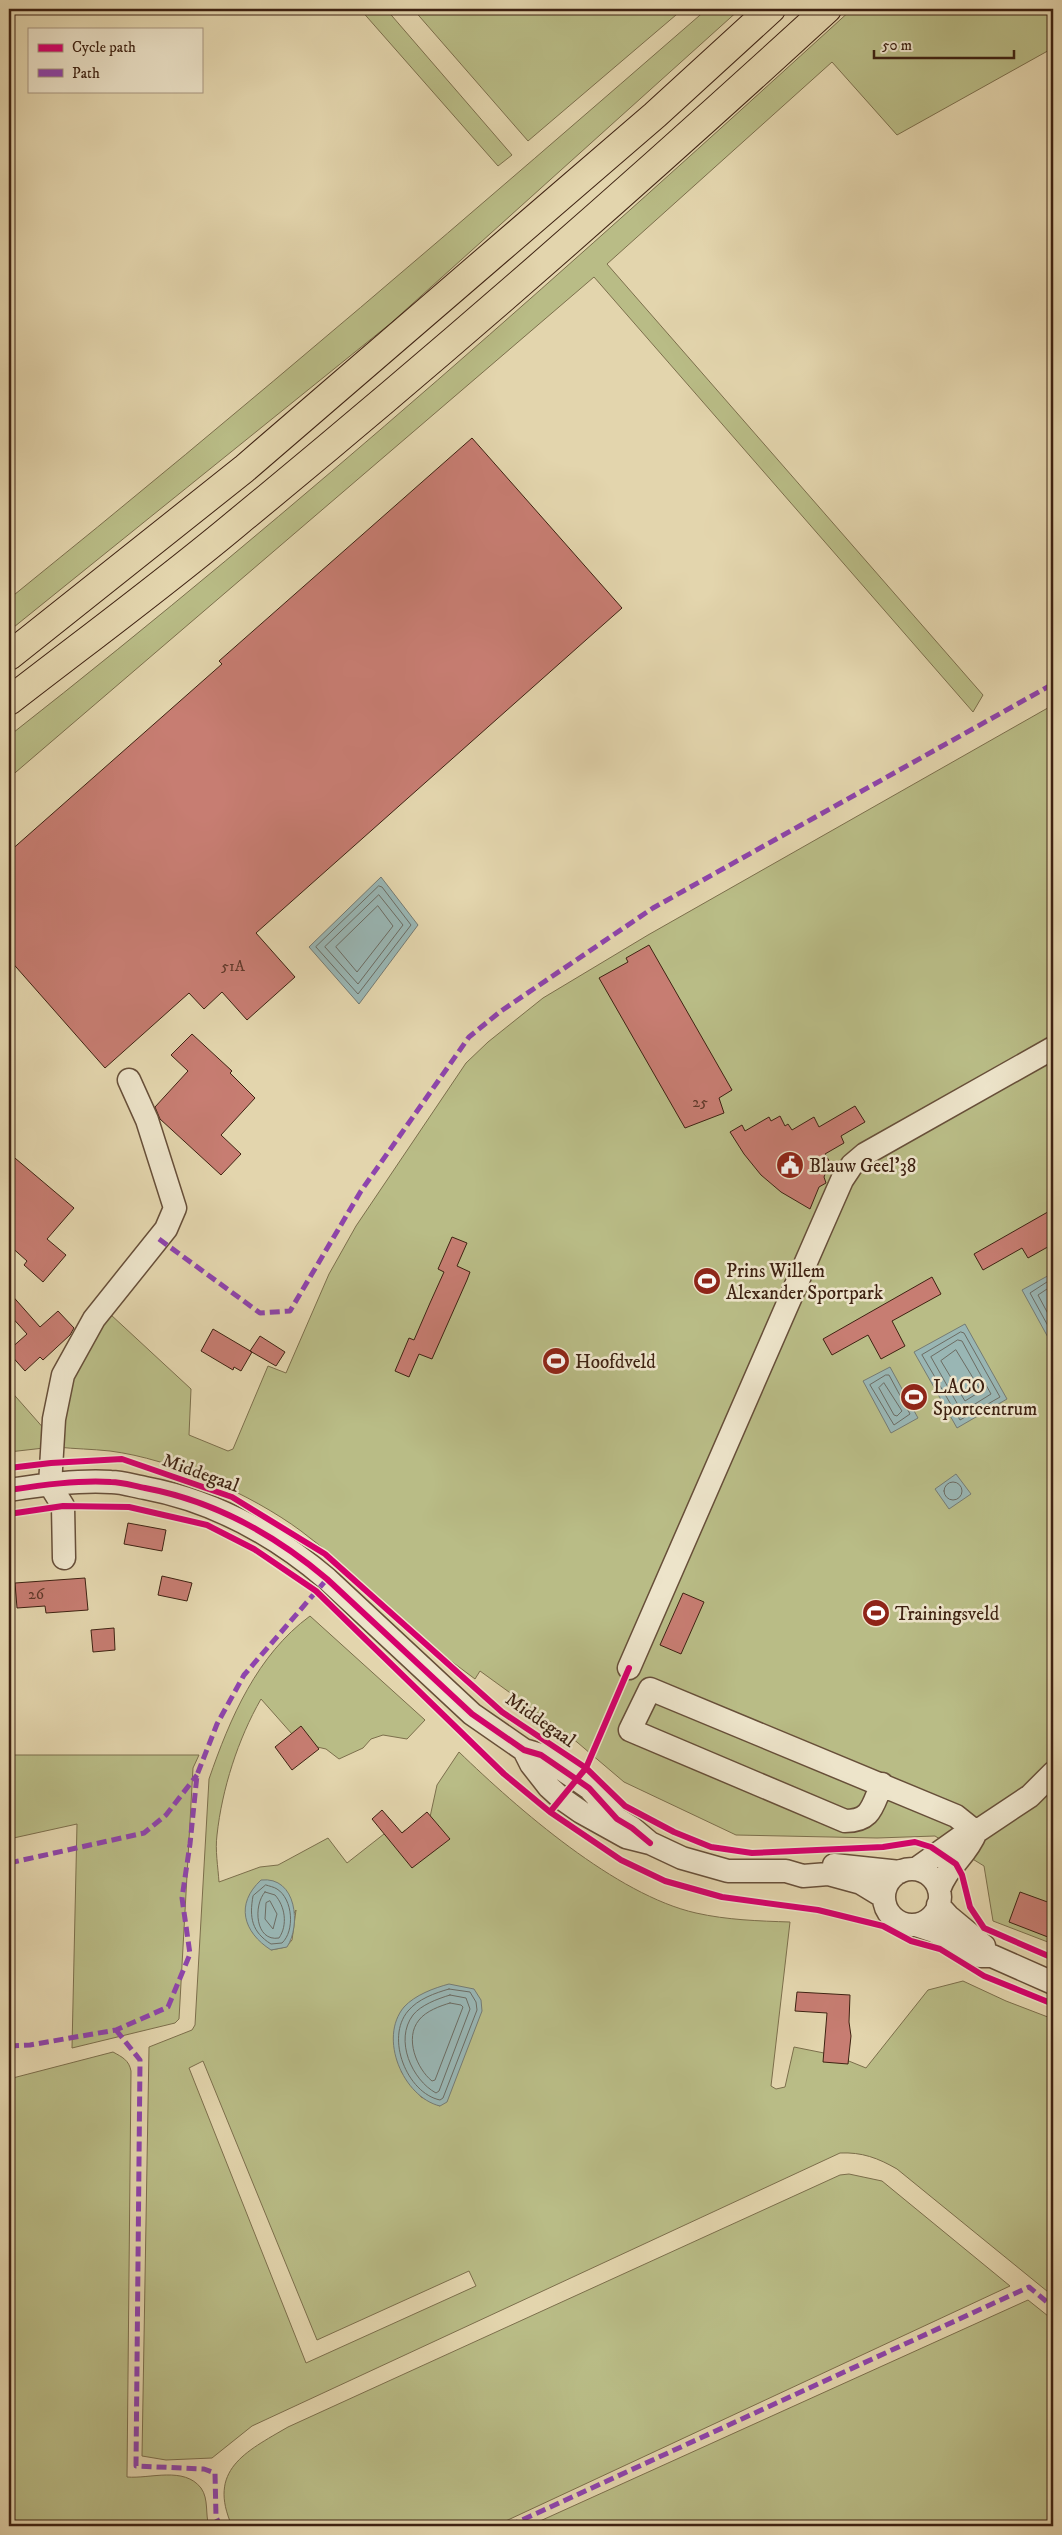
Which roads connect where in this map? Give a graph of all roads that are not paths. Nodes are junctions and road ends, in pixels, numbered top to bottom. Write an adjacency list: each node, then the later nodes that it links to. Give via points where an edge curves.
1 (771, 9): 3 (highway, via 655,115 244,469)
2 (827, 9): 4 (highway, via 460,335 237,524)
3 (9, 656)
4 (9, 701)
5 (1053, 1048): 10 (street, via 852,1164 820,1230)
6 (129, 1080): 7 (street, via 147,1120 175,1208 159,1239 94,1319 63,1375 54,1419)
7 (50, 1485): 8 (street, Middegaal); 9 (street, via 62,1506); 15 (street, Middegaal, via 112,1482 163,1492 216,1508 271,1537 302,1558 472,1714 524,1750 541,1755 589,1788 617,1819 650,1844 682,1858 728,1871)
8 (9, 1490)
9 (64, 1558)
10 (629, 1668)
11 (1053, 1773): 13 (street, via 1030,1796)
12 (882, 1784): 12 (street, via 650,1689 630,1730 845,1821 860,1821 868,1814); 13 (street, via 956,1816)
13 (976, 1832): 14 (street); 17 (street, via 970,1848 944,1876)
14 (908, 1870): 15 (street, Middegaal, via 827,1864 803,1865); 16 (street, via 888,1882); 17 (street, via 931,1876)
15 (786, 1871): 16 (street, Middegaal, via 803,1876 828,1874 861,1883)
16 (884, 1897): 18 (street, via 887,1910 896,1920)
17 (938, 1897): 18 (street, via 934,1914); 19 (street)
18 (916, 1924): 19 (street, via 934,1930 980,1956)
19 (992, 1956): 20 (street)
20 (1053, 1983)

